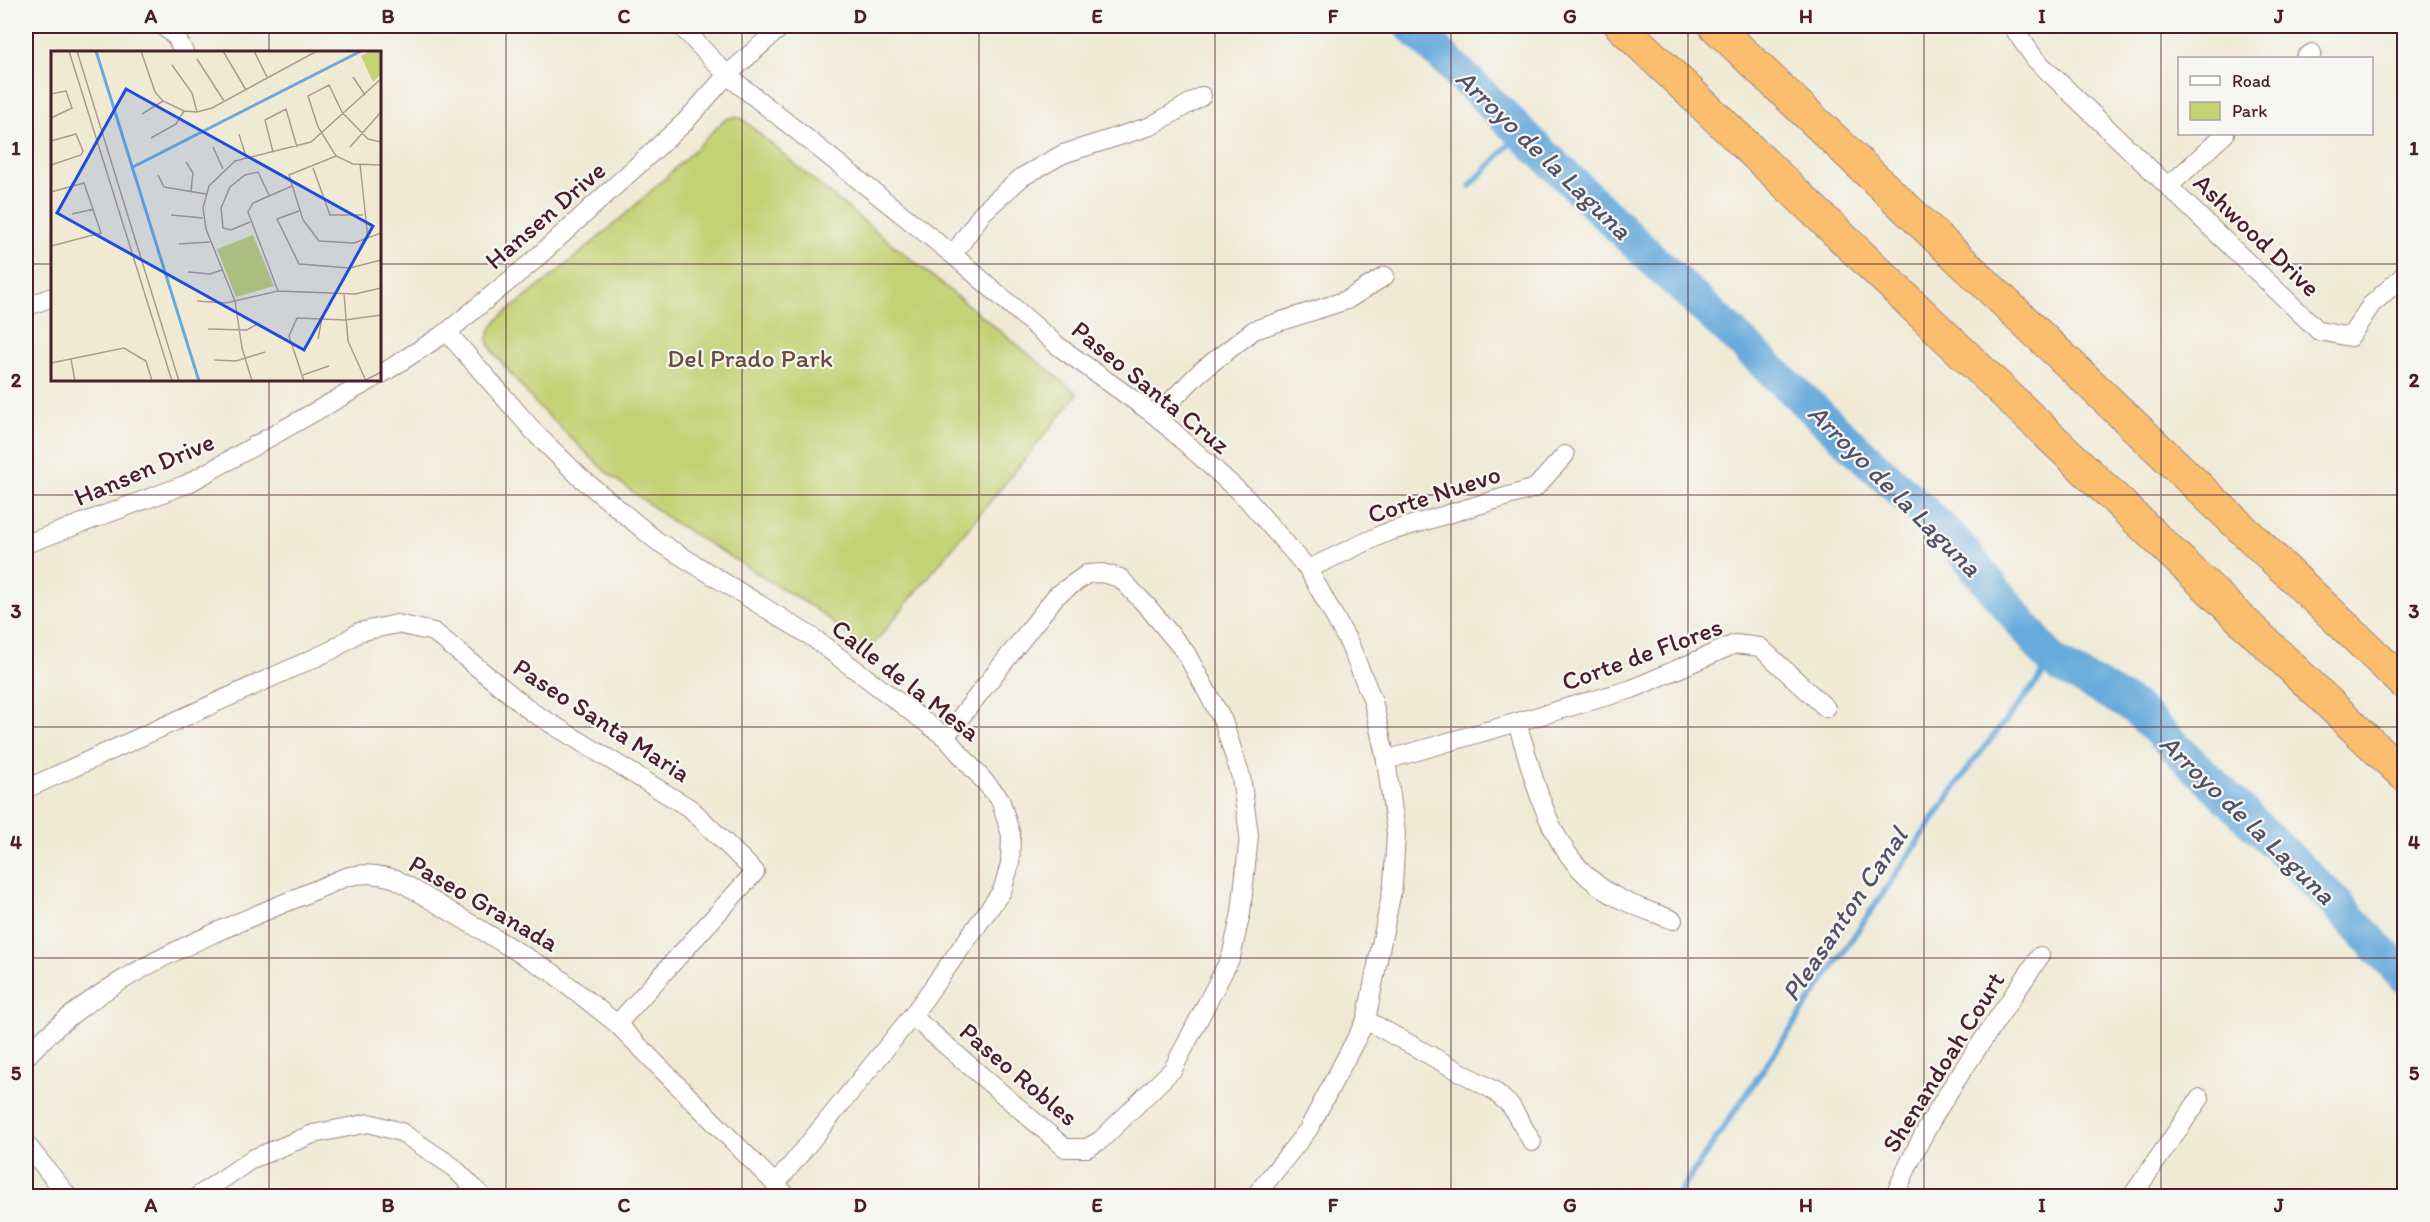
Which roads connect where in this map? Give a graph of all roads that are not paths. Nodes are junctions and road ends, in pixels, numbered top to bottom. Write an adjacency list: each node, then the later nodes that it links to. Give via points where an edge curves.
1 (163, 26): 7 (street, via 176,37)
2 (681, 26): 8 (street, Paseo Santa Cruz)
3 (782, 26): 8 (street, Hansen Drive)
4 (1622, 26): 29 (highway)
5 (1715, 26): 24 (highway)
6 (2018, 26): 11 (street, Ashwood Drive, via 2014,29 2036,59)
7 (183, 51)
8 (727, 75): 12 (street, Paseo Santa Cruz); 17 (street, Hansen Drive, via 685,122 617,186)
9 (1202, 96): 12 (street, via 1151,126 1063,154 1022,177 983,212)
10 (2224, 135): 11 (street)
11 (2169, 186): 13 (street, Ashwood Drive, via 2319,331 2350,337 2371,306)
12 (953, 255): 20 (street, Paseo Santa Cruz, via 1058,346)
13 (2404, 275)
14 (1385, 276): 20 (street, via 1347,300 1254,330 1200,372)
15 (51, 297): 16 (street)
16 (26, 307)
17 (447, 332): 18 (street, Hansen Drive); 27 (street, Calle de la Mesa, via 537,435 580,477 657,541 812,637)
18 (381, 374)
19 (369, 381): 22 (street, Hansen Drive, via 187,484)
20 (1156, 416): 23 (street, Paseo Santa Cruz, via 1247,498)
21 (1565, 455): 23 (street, Corte Nuevo, via 1535,488 1385,533)
22 (26, 544)
23 (1308, 569): 28 (street, Paseo Santa Cruz, via 1349,643 1373,701)
24 (2404, 683)
25 (1826, 708): 26 (street, Corte de Flores, via 1760,647 1735,644 1632,689)
26 (1517, 723): 28 (street, Corte de Flores); 31 (street, via 1552,832 1577,868 1613,895)
27 (945, 737): 33 (street, Calle de la Mesa, via 1000,799 1011,835 1010,864 1002,891); 33 (street, Paseo Robles, via 1056,596 1087,574 1120,578 1186,653 1223,721 1241,777 1248,835 1241,913 1231,957 1173,1069 1101,1140 1087,1148 1065,1148)
28 (1386, 760): 34 (street, Paseo Santa Cruz, via 1396,833 1394,885)
29 (2404, 775)
30 (26, 789): 35 (street, Paseo Santa Maria, via 332,650 359,632 397,624 434,632 532,712 691,809 755,872)
31 (1673, 920)
32 (2040, 956): 45 (street, Shenandoah Court, via 1933,1118 1909,1160)
33 (912, 1016): 40 (street, Calle de la Mesa)
34 (1366, 1020): 38 (street, via 1493,1090 1511,1106); 44 (street, Paseo Santa Cruz, via 1308,1130)
35 (617, 1024): 36 (street, Paseo Granada, via 553,973 396,879 358,873 139,968 76,1011); 40 (street, Paseo Granada)
36 (26, 1057)
37 (2200, 1098): 46 (street)
38 (1532, 1142)
39 (26, 1144): 41 (street)
40 (781, 1191)
41 (68, 1197)
42 (198, 1197): 43 (street, via 252,1159 314,1134 369,1123 401,1132 452,1166)
43 (482, 1197)
44 (1255, 1197)
45 (1895, 1197)
46 (2132, 1197)

